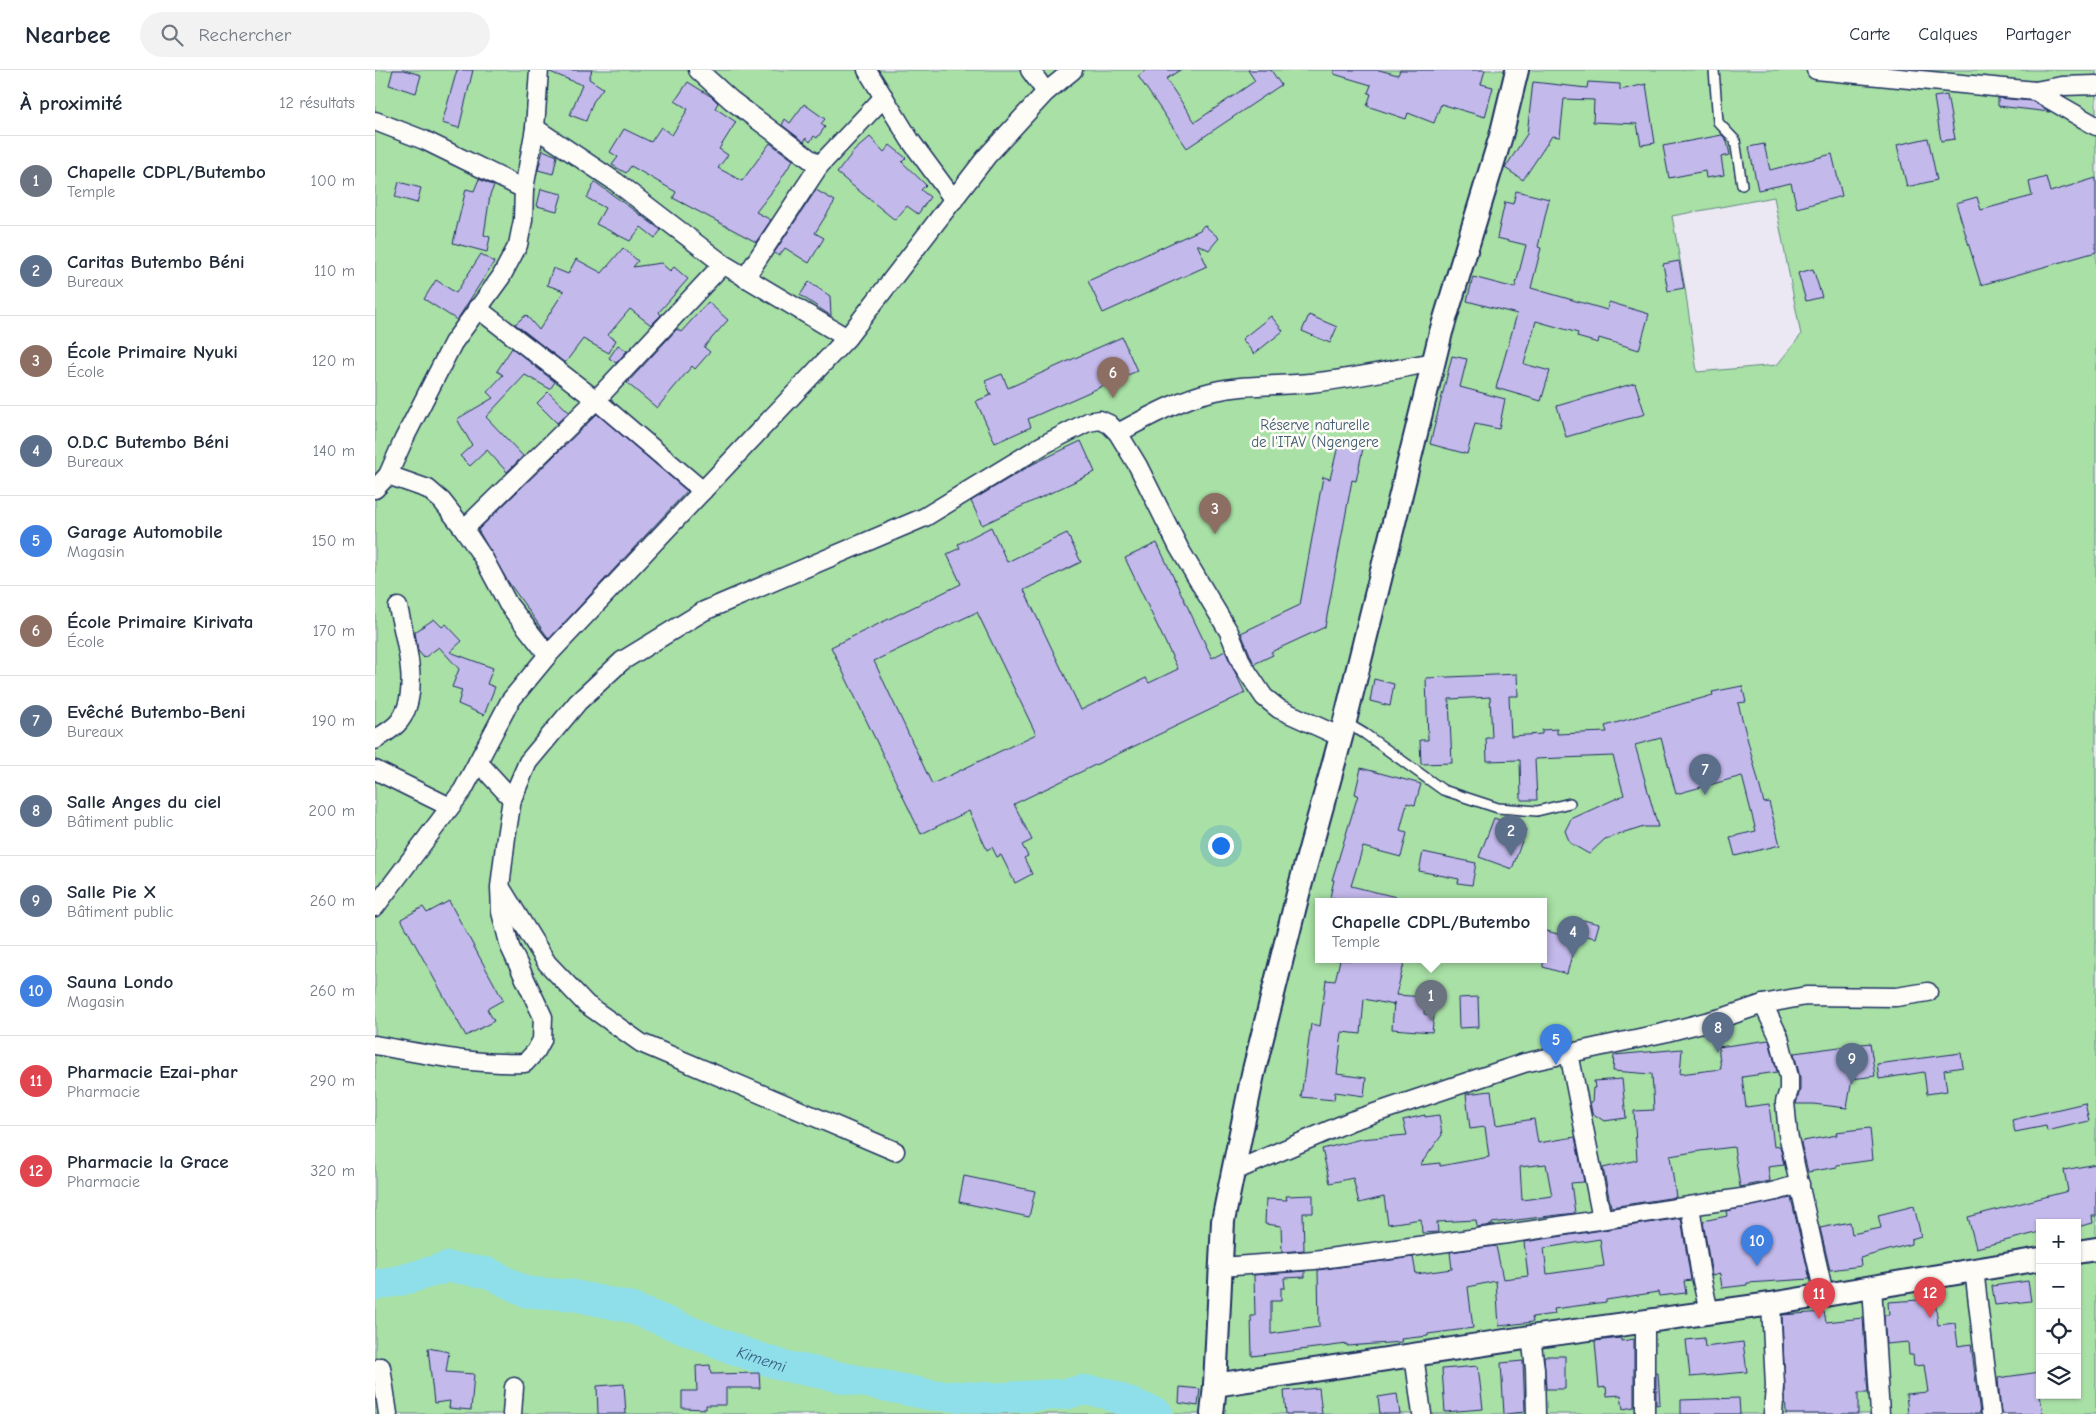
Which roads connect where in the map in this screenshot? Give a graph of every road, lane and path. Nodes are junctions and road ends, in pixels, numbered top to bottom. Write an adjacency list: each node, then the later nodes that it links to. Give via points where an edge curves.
1 (539, 70): 15 (street)
2 (698, 70): 16 (street, via 731,100)
3 (867, 70): 12 (street)
4 (1030, 70): 11 (street)
5 (1073, 70): 11 (street)
6 (1517, 70): 24 (street, via 1501,136)
7 (1714, 70): 17 (lane, via 1718,122 1735,140)
8 (1815, 70): 10 (street)
9 (2096, 85): 10 (street)
10 (2035, 91): 14 (street)
11 (1046, 92): 19 (street, via 987,156)
12 (884, 96): 16 (street); 19 (street, via 910,140)
13 (375, 121): 18 (street, via 425,140)
14 (2096, 126)
15 (535, 128): 18 (street); 20 (street, via 616,182)
16 (819, 166): 21 (street)
17 (1742, 184)
18 (524, 190): 22 (street, via 518,245 501,277)
19 (954, 200): 23 (street)
20 (723, 264): 21 (street); 25 (street)
21 (745, 278): 23 (street)
22 (477, 308): 25 (street); 27 (street, via 453,343)
23 (847, 338): 29 (street)
24 (1433, 362): 26 (street, via 1351,379 1212,392 1177,402); 33 (street)
25 (596, 400): 29 (street); 30 (street)
26 (1118, 433): 33 (street, via 1264,697 1279,709); 37 (street, via 1100,420 1088,422 1043,445 925,517 704,611 622,661 579,702 528,762)
27 (388, 475): 28 (street); 30 (street, via 428,490 442,501)
28 (375, 489)
29 (703, 491): 32 (street)
30 (465, 529): 32 (street, via 508,604)
31 (398, 607): 34 (street, via 411,666 409,697 406,711 397,724)
32 (548, 655): 35 (street, via 510,701)
33 (1343, 729): 38 (lane, via 1365,734 1443,790 1498,808 1537,811); 47 (street, via 1253,1074)
34 (375, 740)
35 (478, 762): 37 (street); 39 (street)
36 (375, 770): 39 (street)
37 (512, 799): 40 (street)
38 (1570, 803)
39 (450, 807): 41 (street)
40 (500, 886): 44 (street, via 501,912 510,947 543,1016 542,1040 536,1052 525,1063 502,1064); 46 (street, via 547,963 586,1004 641,1043)
41 (375, 907)
42 (1928, 992): 43 (street, via 1880,998 1806,996)
43 (1763, 1004): 45 (street, via 1663,1033); 48 (street, via 1779,1037 1789,1077 1785,1102 1788,1134)
44 (375, 1045)
45 (1569, 1053): 47 (street, via 1523,1063 1397,1105); 50 (street)
46 (895, 1151)
47 (1232, 1172): 52 (street, via 1223,1221)
48 (1800, 1184): 49 (street); 55 (street)
49 (1690, 1206): 50 (street); 57 (street)
50 (1602, 1219): 52 (street, via 1314,1260)
51 (2036, 1260): 53 (street)
52 (1221, 1267): 62 (street)
53 (1974, 1269): 54 (street); 72 (street)
54 (1872, 1286): 55 (street); 71 (street)
55 (1824, 1294): 56 (street)
56 (1771, 1304): 57 (street); 70 (street, via 1775,1386)
57 (1709, 1312): 58 (street)
58 (1645, 1320): 59 (street); 69 (street)
59 (1531, 1337): 60 (street); 68 (street)
60 (1414, 1355): 62 (street); 67 (street)
61 (381, 1367): 64 (street)
62 (1215, 1385): 66 (street)
63 (514, 1387): 65 (street)
64 (388, 1414)
65 (512, 1414)
66 (1212, 1414)
67 (1422, 1414)
68 (1536, 1414)
69 (1645, 1414)
70 (1773, 1414)
71 (1881, 1414)
72 (1991, 1414)

